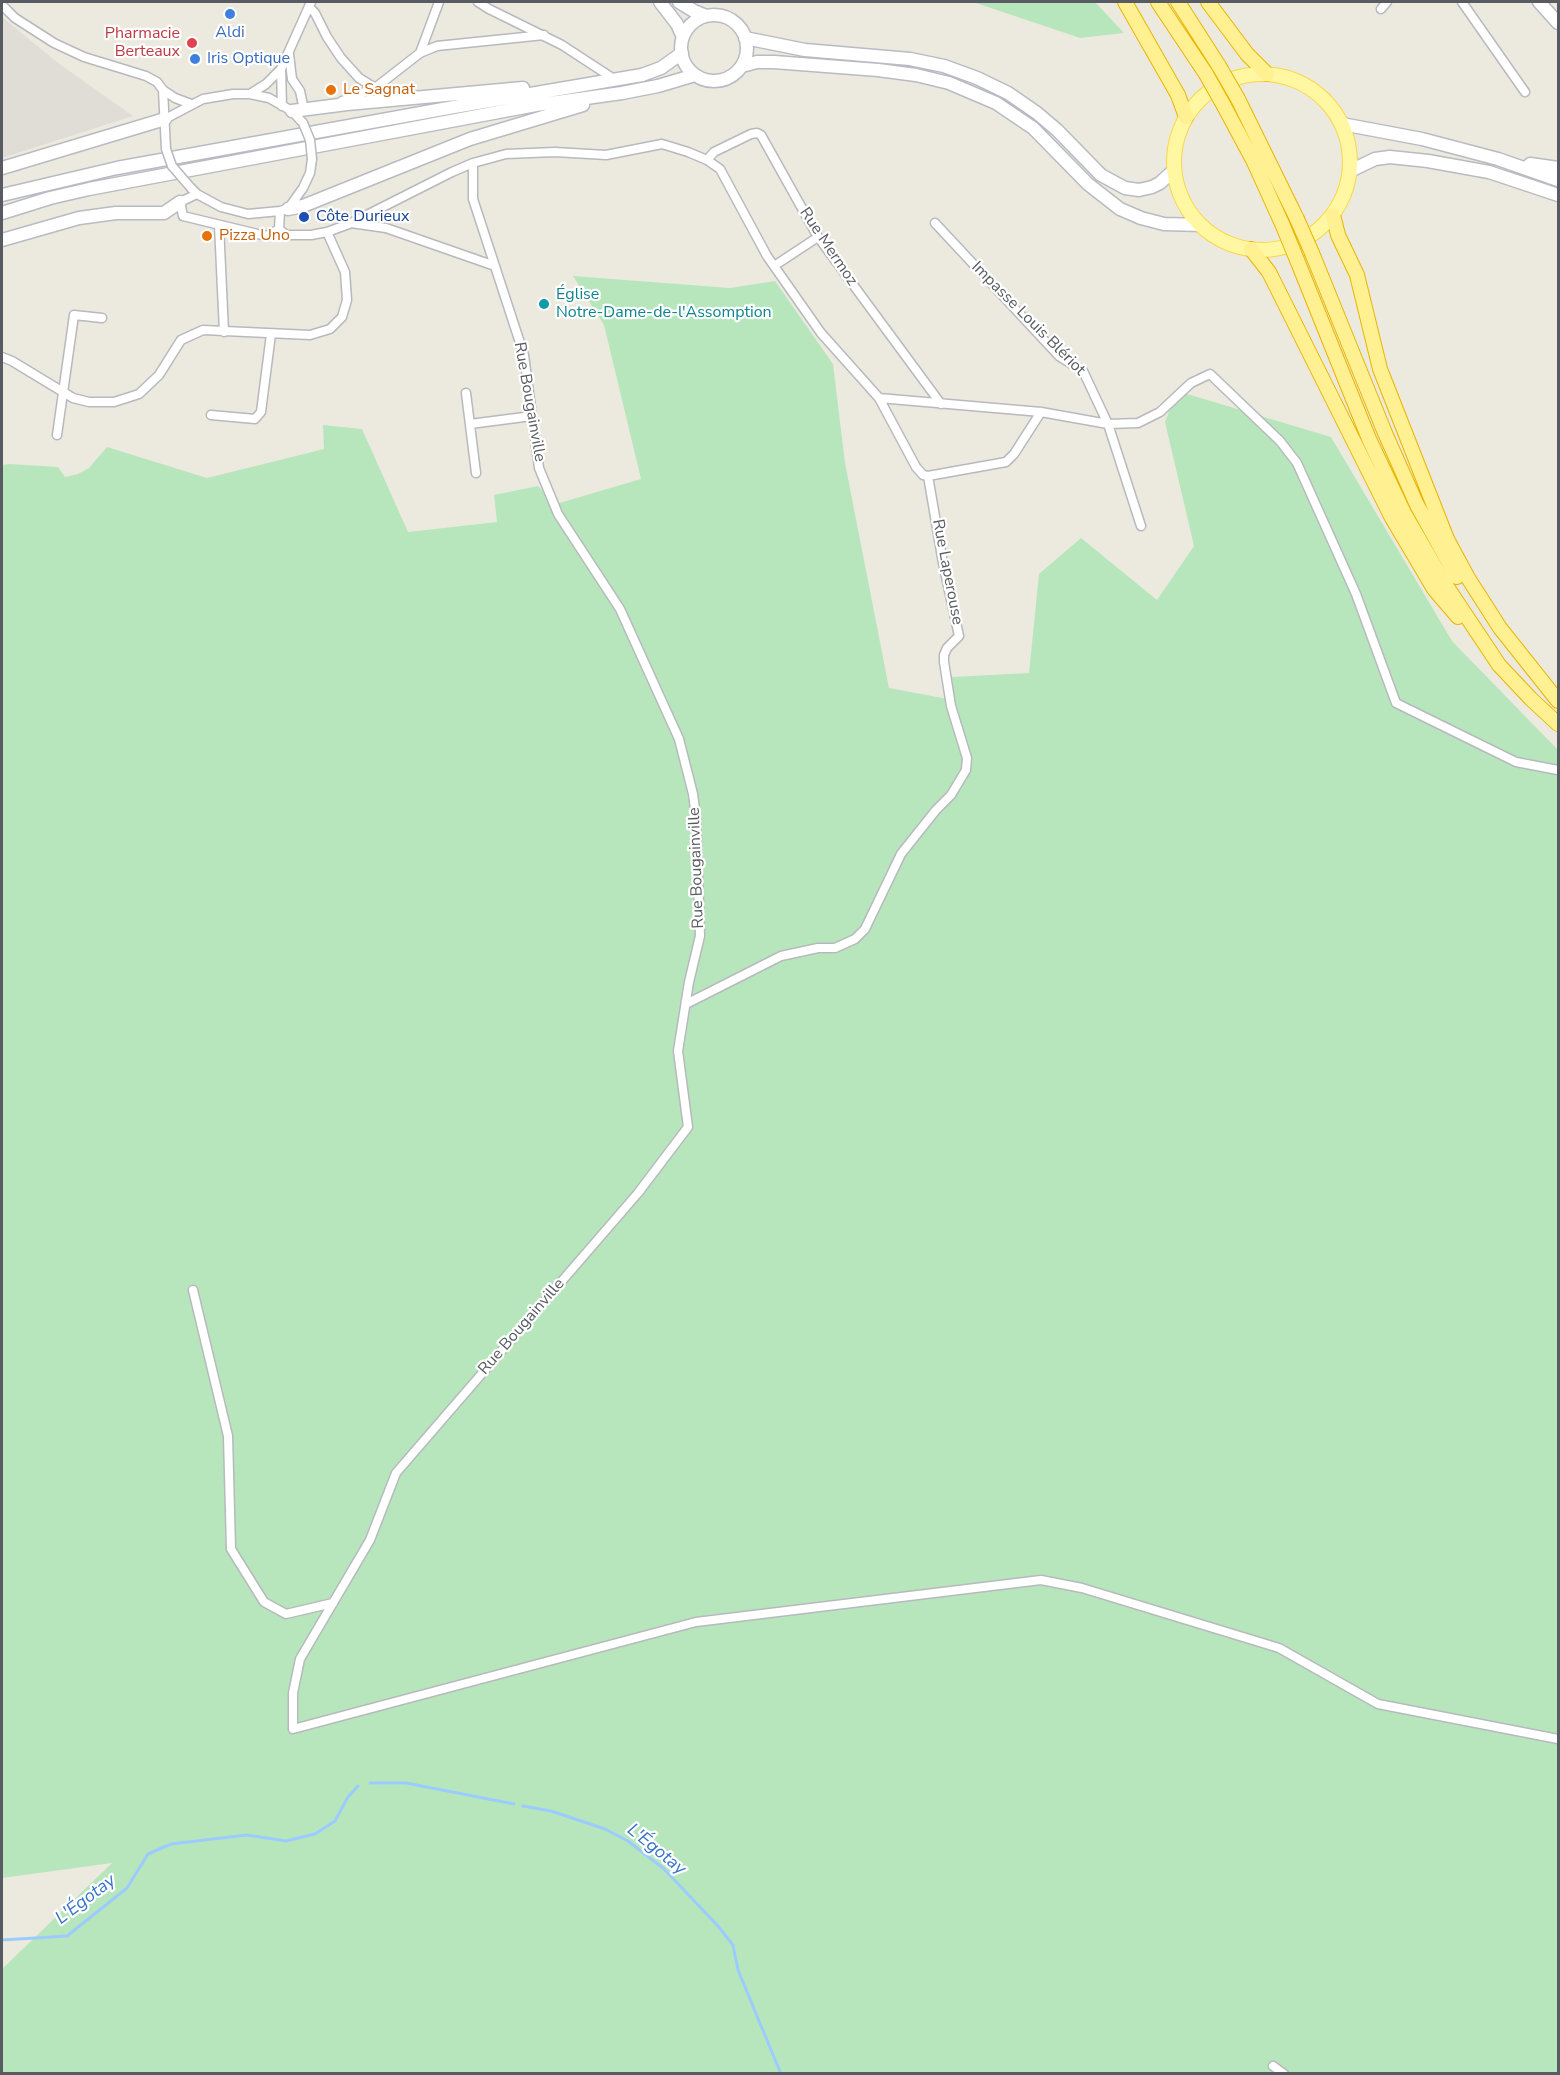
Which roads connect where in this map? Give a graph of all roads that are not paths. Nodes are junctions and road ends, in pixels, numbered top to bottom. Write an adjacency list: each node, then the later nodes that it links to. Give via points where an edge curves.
1 (439, 2): 19 (street)
2 (478, 2): 15 (street)
3 (660, 2): 16 (main road)
4 (679, 2): 13 (main road)
5 (1125, 2): 34 (highway, via 1178,95)
6 (1158, 2): 80 (highway, bridge, via 1206,74 1254,162 1369,439 1404,513)
7 (1178, 2): 81 (highway, bridge, via 1238,99 1297,219 1385,433 1456,576 1500,639)
8 (1208, 2): 23 (highway)
9 (1462, 2): 28 (street)
10 (1539, 2): 14 (main road)
11 (4, 4): 27 (street, via 15,18 54,43 84,57 146,76)
12 (312, 7): 18 (street); 26 (street, via 341,58 359,78)
13 (706, 16): 16 (main road, via 696,20); 17 (main road, via 716,15 734,22)
14 (1558, 23)
15 (544, 35): 19 (street, via 437,46); 25 (street)
16 (683, 37): 20 (main road)
17 (745, 38): 21 (main road); 42 (main road, via 805,50 910,59 944,66 1008,93 1057,130 1101,175 1125,188 1152,187)
18 (288, 51): 22 (street); 33 (street, via 292,79 300,91)
19 (420, 53): 26 (street)
20 (682, 53): 24 (main road); 25 (main road, via 653,72)
21 (742, 66): 24 (main road, via 723,80 711,81); 55 (main road, via 774,62 878,70 957,86 996,104 1033,128 1088,184 1120,209 1164,224)
22 (280, 69): 30 (street); 33 (street, via 280,90)
23 (1267, 74): 34 (main road, via 1243,76 1221,84); 36 (main road, via 1303,84 1332,108)
24 (695, 75): 29 (main road)
25 (614, 79): 32 (main road); 46 (main road, via 117,168)
26 (375, 88): 32 (street)
27 (163, 90): 31 (street); 35 (street)
28 (1526, 92)
29 (622, 93): 49 (main road, via 470,139 303,206); 50 (main road, via 536,105 89,189)
30 (250, 94): 31 (street, via 217,96); 33 (street)
31 (191, 104): 35 (street)
32 (330, 106): 33 (main road)
33 (293, 109): 49 (street, bridge, via 310,140 312,159 303,188)
34 (1186, 117): 42 (main road, via 1175,151)
35 (165, 119): 40 (main road); 45 (street, bridge, via 166,148 172,166)
36 (1342, 124): 37 (main road); 43 (main road, via 1349,147)
37 (1498, 159): 41 (main road); 44 (main road)
38 (707, 160): 39 (street, via 662,144 606,155 517,152); 58 (street, Rue Mermoz, via 714,152 751,134 761,135); 62 (street, Rue Laperouse, via 720,169)
39 (473, 163): 52 (street); 61 (street, Rue Bougainville, via 473,199)
40 (2, 168)
41 (1558, 168)
42 (1174, 170): 55 (main road, via 1188,209)
43 (1350, 171): 47 (main road, via 1375,159 1390,157 1428,161 1489,172); 51 (main road)
44 (1558, 180)
45 (194, 191): 48 (street); 49 (street, via 221,207 249,214)
46 (2, 195)
47 (1558, 195)
48 (180, 202): 54 (street, via 183,216); 59 (main road, via 164,213 79,218)
49 (284, 210): 56 (street)
50 (2, 213)
51 (1333, 215): 60 (main road, via 1296,243 1274,249); 81 (highway, via 1357,275 1380,369 1447,539 1500,628)
52 (351, 223): 57 (street); 61 (street, via 386,228)
53 (935, 223): 75 (street, Impasse Louis Blériot, via 1059,356 1083,371)
54 (219, 225): 56 (street, via 266,236); 64 (street)
55 (1201, 225): 60 (main road, via 1224,241)
56 (283, 232): 57 (street, via 303,236)
57 (327, 232): 65 (street, via 345,272 347,300 342,317 330,329 310,335)
58 (818, 237): 62 (street); 70 (street, Rue Mermoz)
59 (2, 240)
60 (1251, 249): 80 (highway, via 1269,272 1413,554 1434,589)
61 (495, 266): 73 (street, Rue Bougainville, via 524,355)
62 (774, 266): 69 (street, Rue Laperouse, via 821,333)
63 (102, 318): 67 (street, via 74,315)
64 (224, 332): 65 (street); 67 (street, via 203,330 181,340 159,375 139,394 114,402 88,402)
65 (271, 334): 72 (street, via 261,412 255,419)
66 (2, 357): 67 (street)
67 (63, 392): 76 (street)
68 (466, 393): 74 (street)
69 (879, 398): 70 (street); 78 (street, Rue Laperouse, via 916,467)
70 (941, 404): 71 (street)
71 (1041, 412): 75 (street); 78 (street, via 1006,462)
72 (211, 416)
73 (532, 416): 74 (street); 84 (street, Rue Bougainville, via 539,468 553,503 620,609 679,740 688,771 696,817 700,936)
74 (470, 424): 77 (street)
75 (1108, 424): 79 (street, Impasse Louis Blériot); 83 (street, via 1138,423 1160,412 1191,383 1210,374 1280,441 1297,464 1356,594 1396,703 1515,762)
76 (57, 435)
77 (476, 473)
78 (928, 476): 84 (street, Rue Laperouse, via 959,636 947,648 944,662 951,705 967,758 966,770 951,795 901,854 865,929 855,939 835,948 781,956)
79 (1141, 526)
80 (1499, 665): 82 (highway)
81 (1558, 702)
82 (1558, 724)
83 (1558, 770)
84 (686, 1004): 86 (street, Rue Bougainville, via 678,1051 688,1128 638,1193 396,1473 370,1540)
85 (193, 1290): 86 (street, via 228,1436 231,1550 264,1602 286,1614)
86 (333, 1603): 87 (street, Rue Bougainville, via 300,1659 293,1693 293,1729 696,1622 1041,1580 1082,1588 1280,1648 1378,1704)
87 (1558, 1739)
88 (1273, 2066): 89 (street)
89 (1284, 2073)

